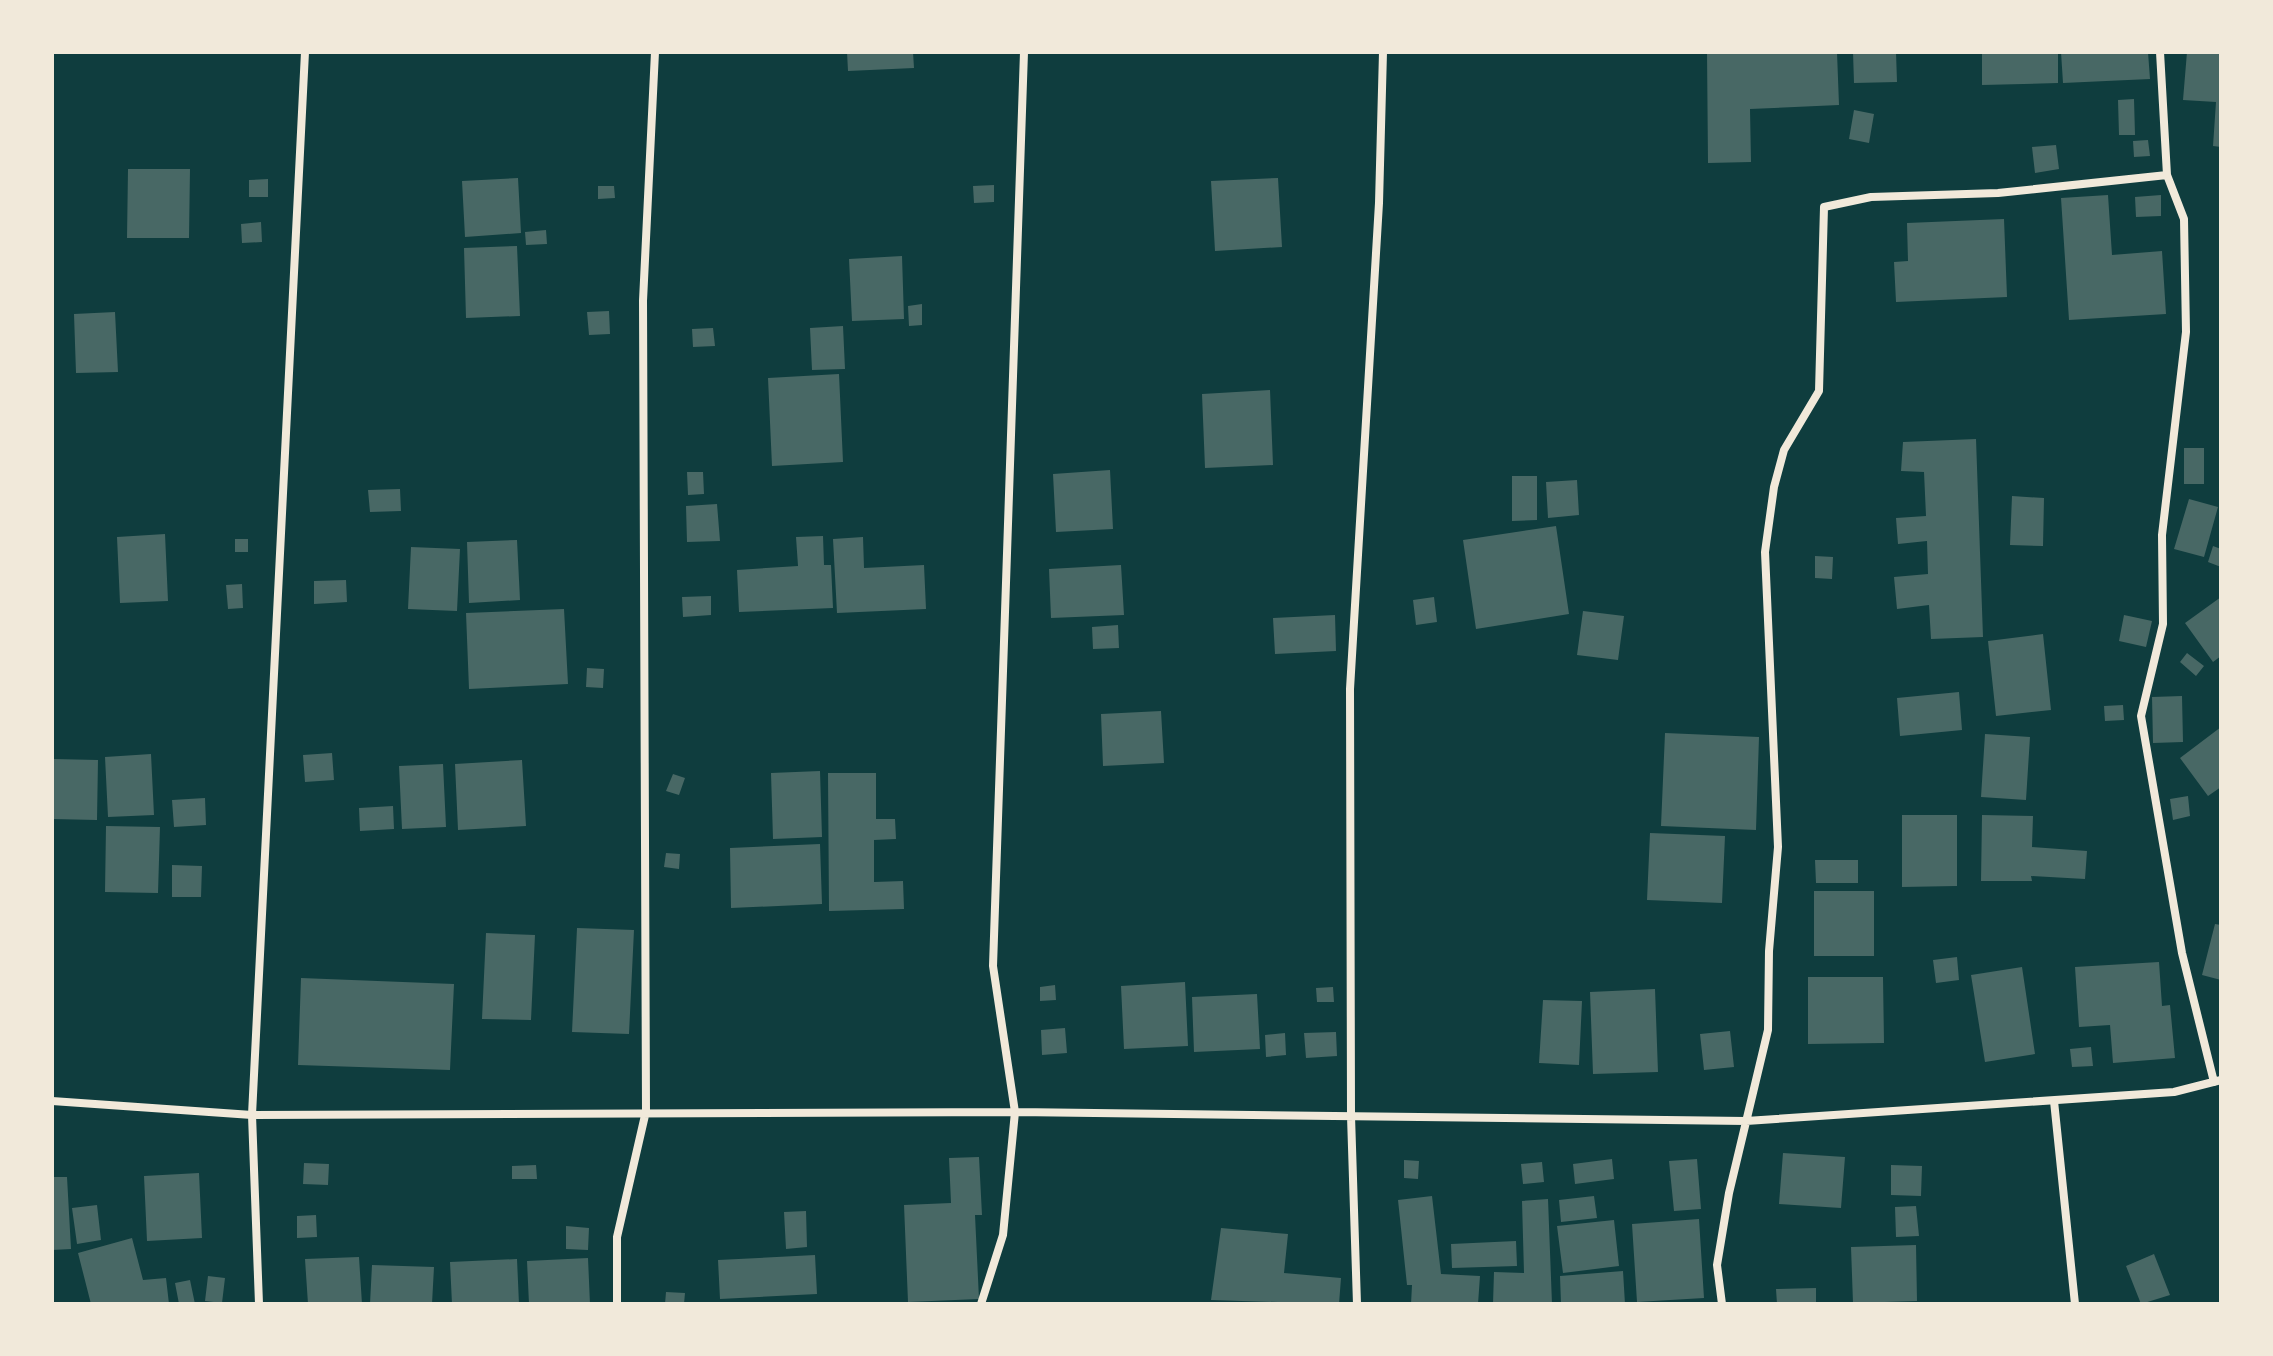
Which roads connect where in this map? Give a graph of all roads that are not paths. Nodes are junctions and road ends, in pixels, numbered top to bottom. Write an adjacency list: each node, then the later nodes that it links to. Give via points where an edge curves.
1 (305, 52): 12 (street)
2 (655, 52): 10 (street, via 643,301)
3 (1024, 52): 11 (street, via 993,966)
4 (1383, 52): 13 (street, via 1350,689)
5 (2160, 52): 6 (street)
6 (2167, 175): 7 (street, via 2184,219 2186,332 2162,535 2163,624 2141,716 2182,953); 14 (street, via 1998,193 1871,197 1824,207 1819,391 1784,450 1765,552 1778,847 1768,1030)
7 (2218, 1081): 9 (street, via 2174,1092)
8 (52, 1101): 12 (street)
9 (2054, 1101): 14 (street); 20 (street)
10 (646, 1111): 11 (street); 12 (street); 16 (street, via 617,1237)
11 (1015, 1112): 13 (street); 17 (street, via 1003,1235)
12 (252, 1115): 15 (street)
13 (1351, 1116): 14 (street); 18 (street)
14 (1746, 1121): 19 (street, via 1717,1265)
15 (259, 1304)
16 (617, 1304)
17 (981, 1304)
18 (1357, 1304)
19 (1722, 1304)
20 (2075, 1304)

